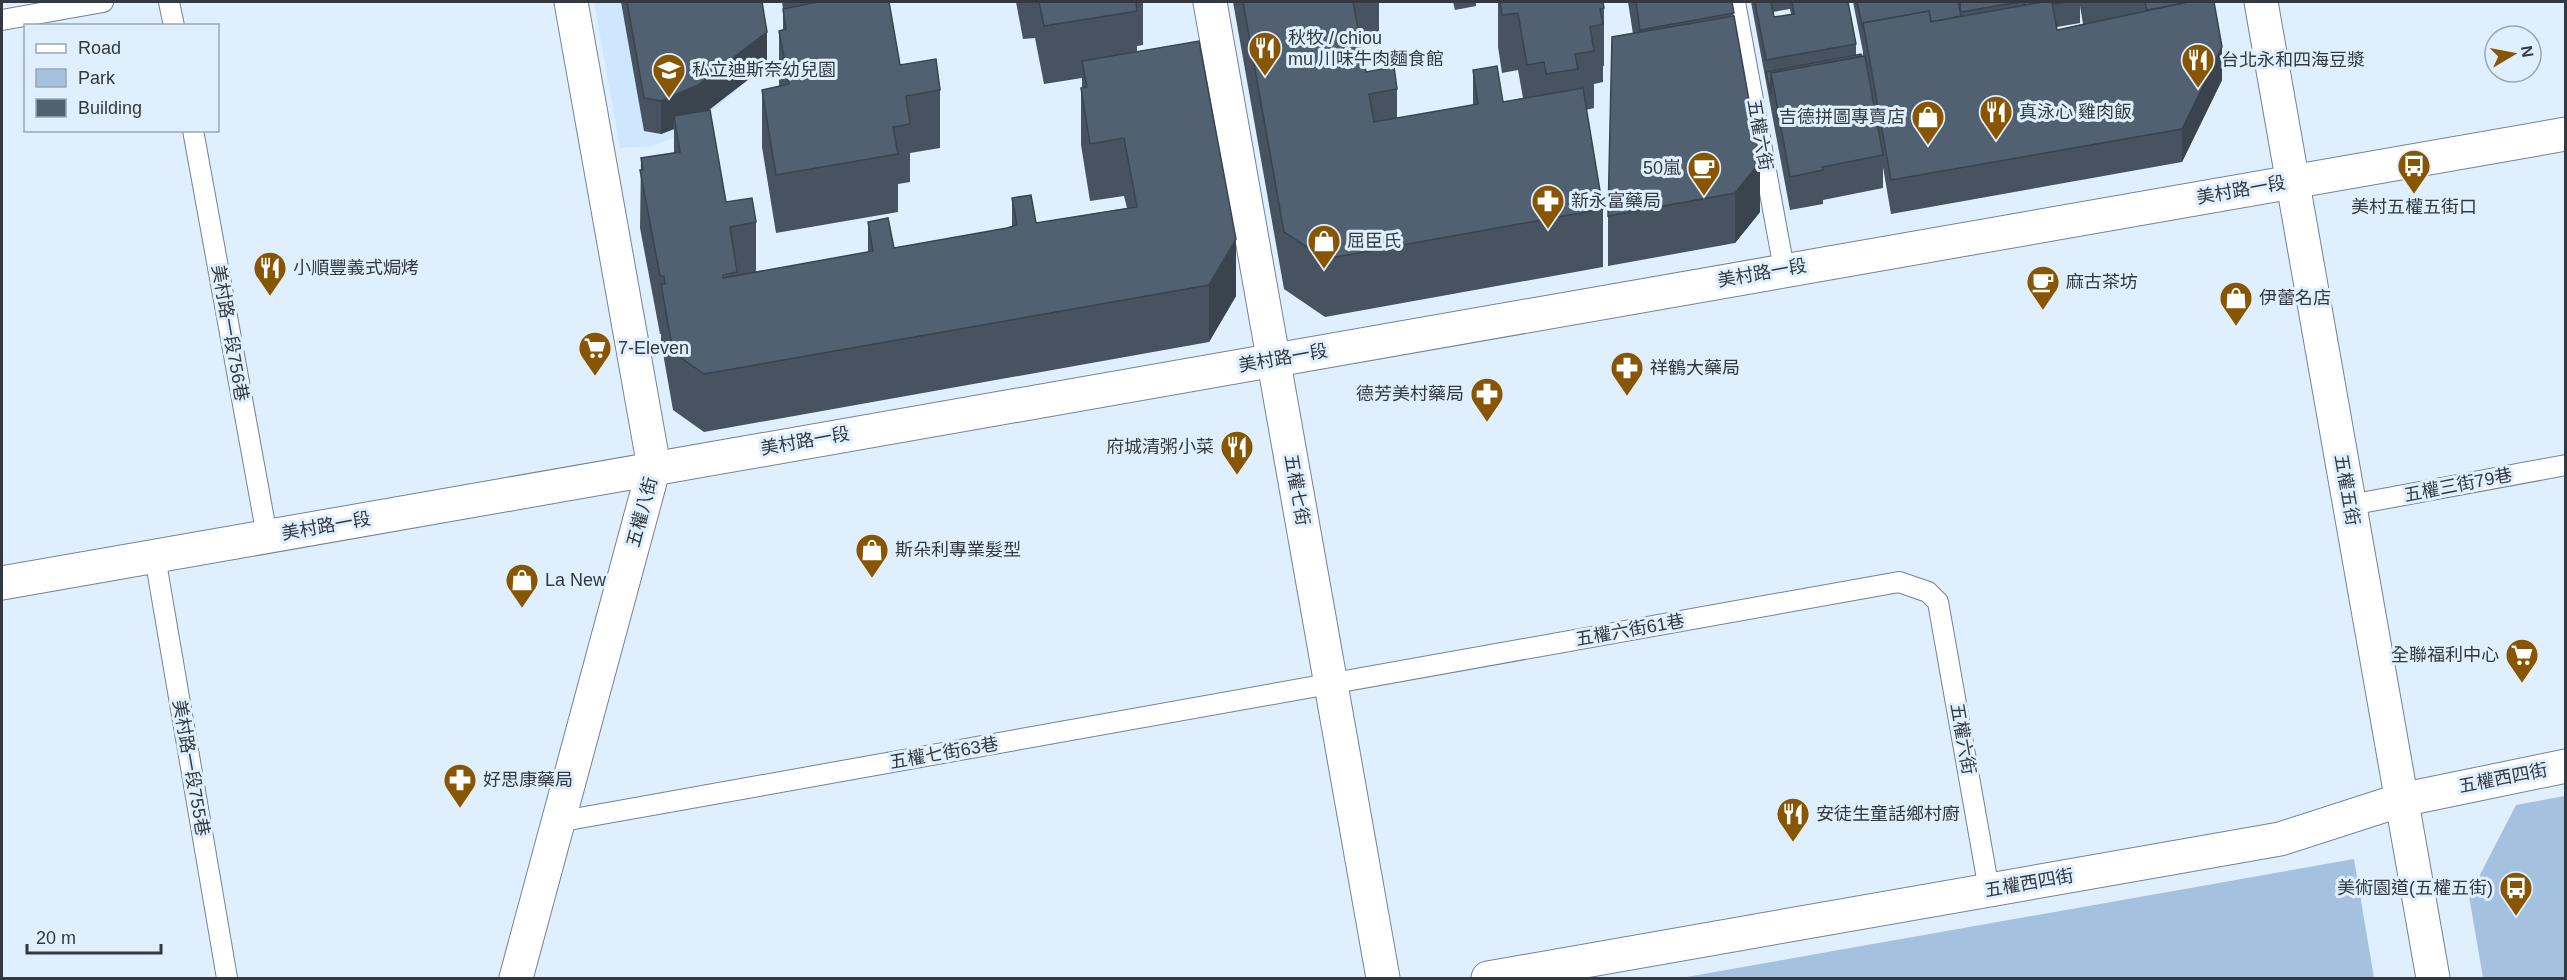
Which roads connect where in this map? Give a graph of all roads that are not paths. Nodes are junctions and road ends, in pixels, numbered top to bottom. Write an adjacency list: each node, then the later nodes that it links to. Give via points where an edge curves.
1 (103, 2): 7 (lane)
2 (169, 2): 8 (lane)
3 (570, 2): 15 (street, 五權八街)
4 (1210, 2): 13 (street, 五權七街)
5 (1735, 2): 12 (lane, 五權六街)
6 (2261, 2): 11 (street, 五權五街)
7 (2, 20)
8 (174, 24)
9 (193, 132): 17 (lane, 美村路一段756巷)
10 (2565, 134): 11 (street, 美村路一段)
11 (2292, 181): 12 (street, 美村路一段); 16 (street, 五權五街)
12 (1784, 269): 13 (street, 美村路一段)
13 (1275, 359): 15 (street, 美村路一段); 21 (street, 五權七街)
14 (2565, 465): 16 (lane, 五權三街79巷)
15 (654, 467): 17 (street, 美村路一段); 24 (street, 五權八街)
16 (2350, 505): 23 (street, 五權五街)
17 (267, 536): 18 (street, 美村路一段)
18 (155, 557): 19 (street, 美村路一段); 26 (lane, 美村路一段755巷)
19 (2, 583)
20 (1928, 592): 21 (lane, 五權六街61巷, via 1899,582); 25 (lane, 五權六街, via 1938,602)
21 (1331, 683): 24 (lane, 五權七街63巷); 28 (street, 五權七街)
22 (2565, 766): 23 (street, 五權西四街)
23 (2401, 800): 25 (street, 五權西四街, via 2280,840); 30 (street, 五權五街)
24 (557, 822): 27 (street, 五權八街)
25 (1989, 890): 29 (street, 五權西四街)
26 (227, 978)
27 (516, 978)
28 (1383, 978)
29 (1488, 978)
30 (2433, 978)

